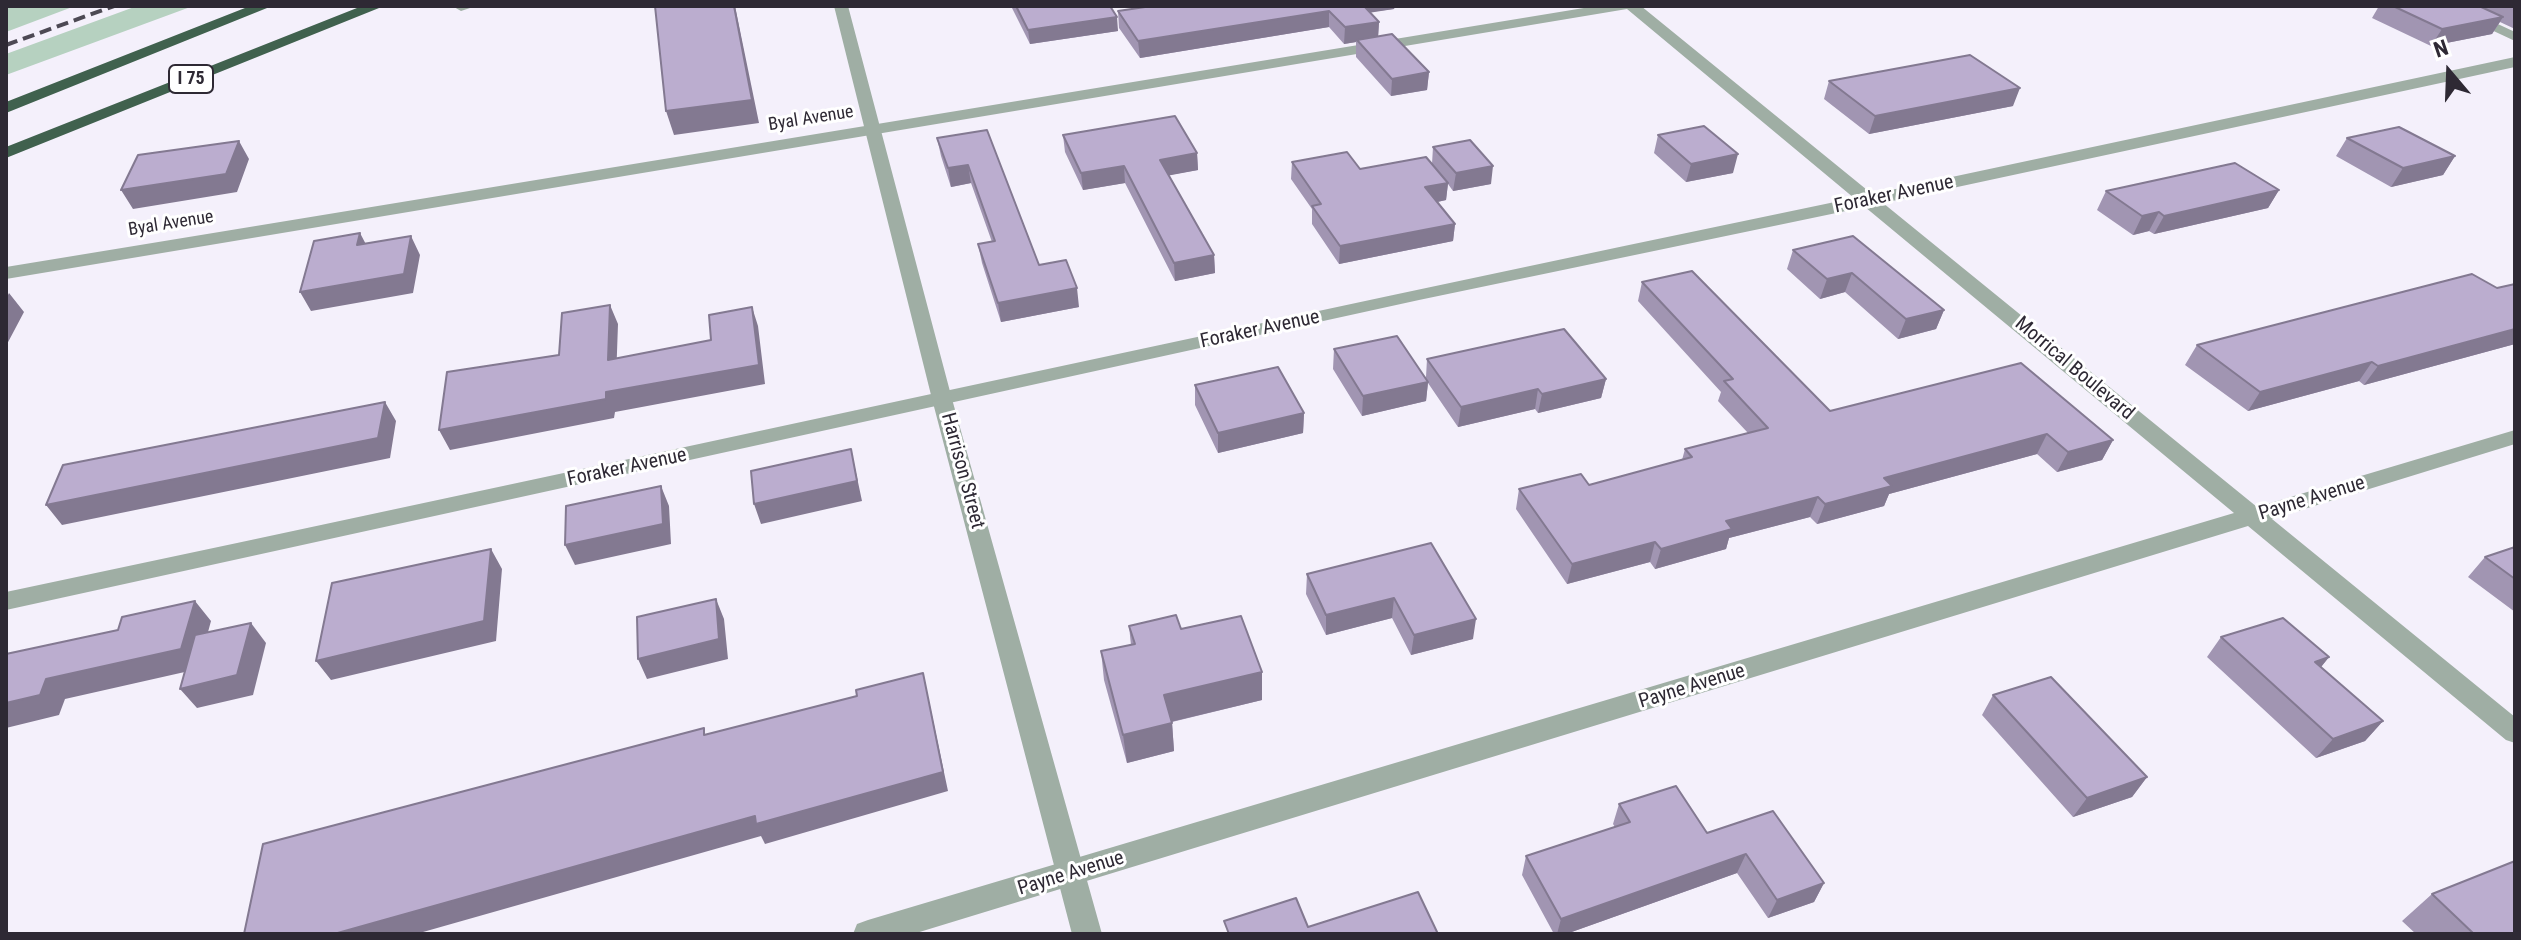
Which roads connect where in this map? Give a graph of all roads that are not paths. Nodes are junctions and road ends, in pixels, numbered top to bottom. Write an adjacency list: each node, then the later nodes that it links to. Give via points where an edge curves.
1 (264, 6): 9 (highway, I 75)
2 (376, 6): 11 (highway, I 75)
3 (841, 6): 10 (street, Harrison Street)
4 (1622, 6): 10 (street, Byal Avenue)
5 (1632, 6): 12 (street, Morrical Boulevard)
6 (2447, 6): 7 (street)
7 (2515, 37)
8 (2515, 62): 12 (street, Foraker Avenue)
9 (6, 108)
10 (873, 130): 13 (street, Byal Avenue); 14 (street, Harrison Street)
11 (6, 153)
12 (1870, 200): 14 (street, Foraker Avenue); 16 (street, Morrical Boulevard)
13 (6, 273)
14 (942, 399): 17 (street, Foraker Avenue); 19 (street, Harrison Street)
15 (2515, 437): 16 (street, Payne Avenue)
16 (2254, 517): 18 (street, Morrical Boulevard); 19 (street, Payne Avenue)
17 (6, 601)
18 (2515, 732)
19 (1071, 874): 20 (street, Payne Avenue); 21 (street, Harrison Street)
20 (868, 934)
21 (1087, 934)

